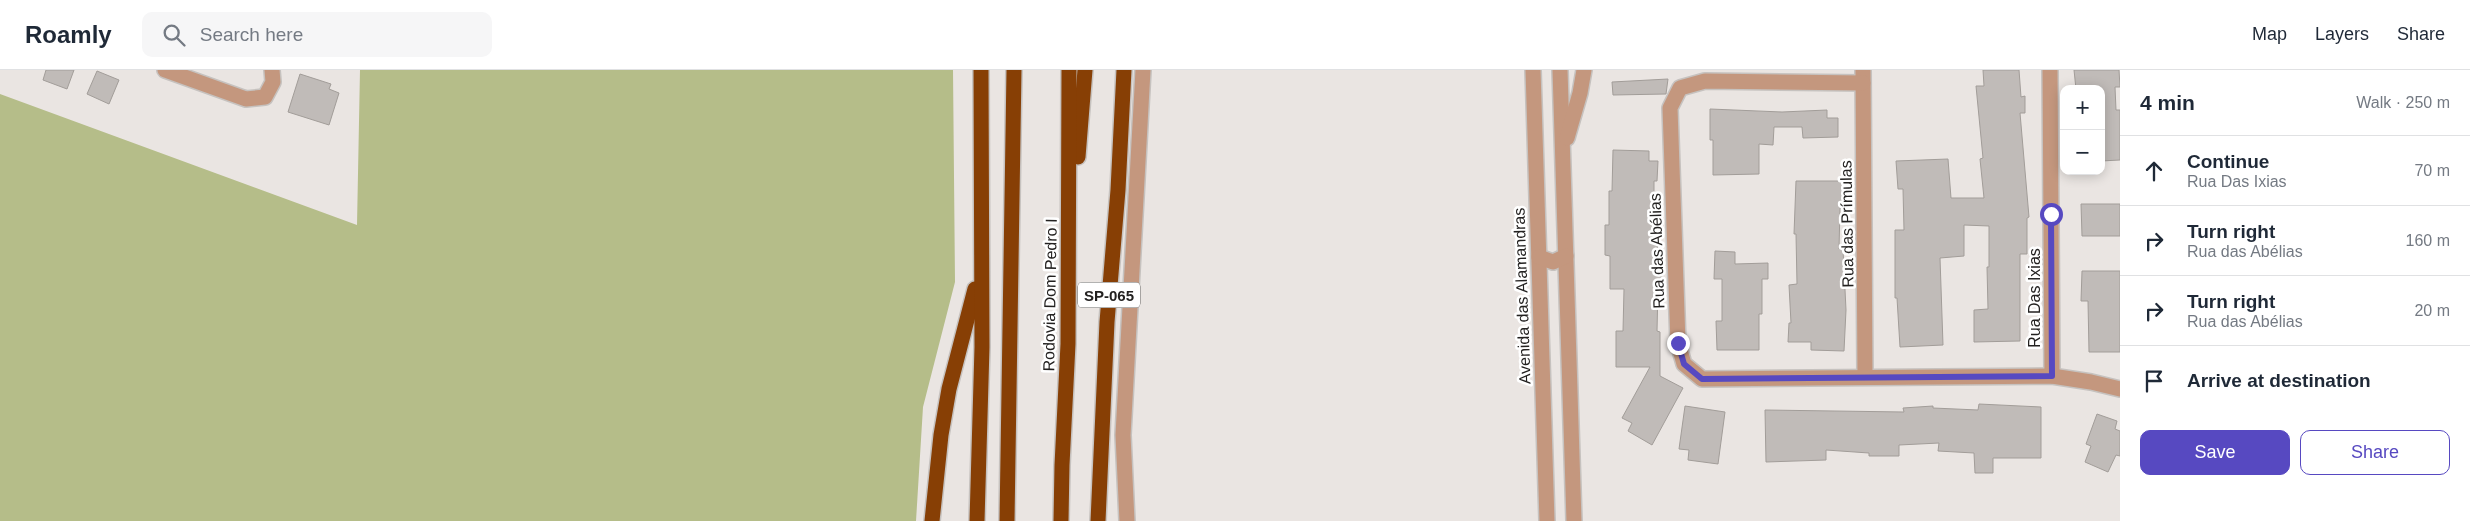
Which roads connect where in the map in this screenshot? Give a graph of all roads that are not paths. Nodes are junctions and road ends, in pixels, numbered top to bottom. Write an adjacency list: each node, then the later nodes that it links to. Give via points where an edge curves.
1 (165, 70): 2 (street, via 246,99 265,97 273,82)
2 (272, 70)
3 (981, 70): 17 (highway)
4 (1014, 70): 24 (highway)
5 (1069, 70): 18 (highway, Rodovia Dom Pedro I / SP-065)
6 (1085, 70): 18 (highway)
7 (1124, 70): 26 (highway, SP-065, via 1107,322)
8 (1142, 70): 27 (street, via 1122,436)
9 (1533, 70): 15 (street, Avenida das Alamandras)
10 (1560, 70): 14 (street)
11 (1584, 70): 14 (street)
12 (2050, 70): 19 (street, Rua Das Ixias)
13 (1863, 77): 20 (street, Rua das Prímulas); 20 (street, Rua das Abélias, via 1705,81 1680,88 1670,108 1678,343 1684,364 1702,379)
14 (1563, 152): 16 (street)
15 (1539, 256): 16 (street, via 1553,262); 28 (street, Avenida das Alamandras)
16 (1566, 256): 29 (street)
17 (980, 271): 22 (highway, via 949,389); 23 (highway, via 982,346)
18 (1068, 284): 25 (highway, Rodovia Dom Pedro I / SP-065)
19 (2052, 376): 20 (street, Rua das Abélias); 21 (street, Rua das Abélias)
20 (1866, 377)
21 (2120, 390)
22 (932, 521)
23 (977, 521)
24 (1007, 521)
25 (1061, 521)
26 (1099, 521)
27 (1127, 521)
28 (1547, 521)
29 (1574, 521)

